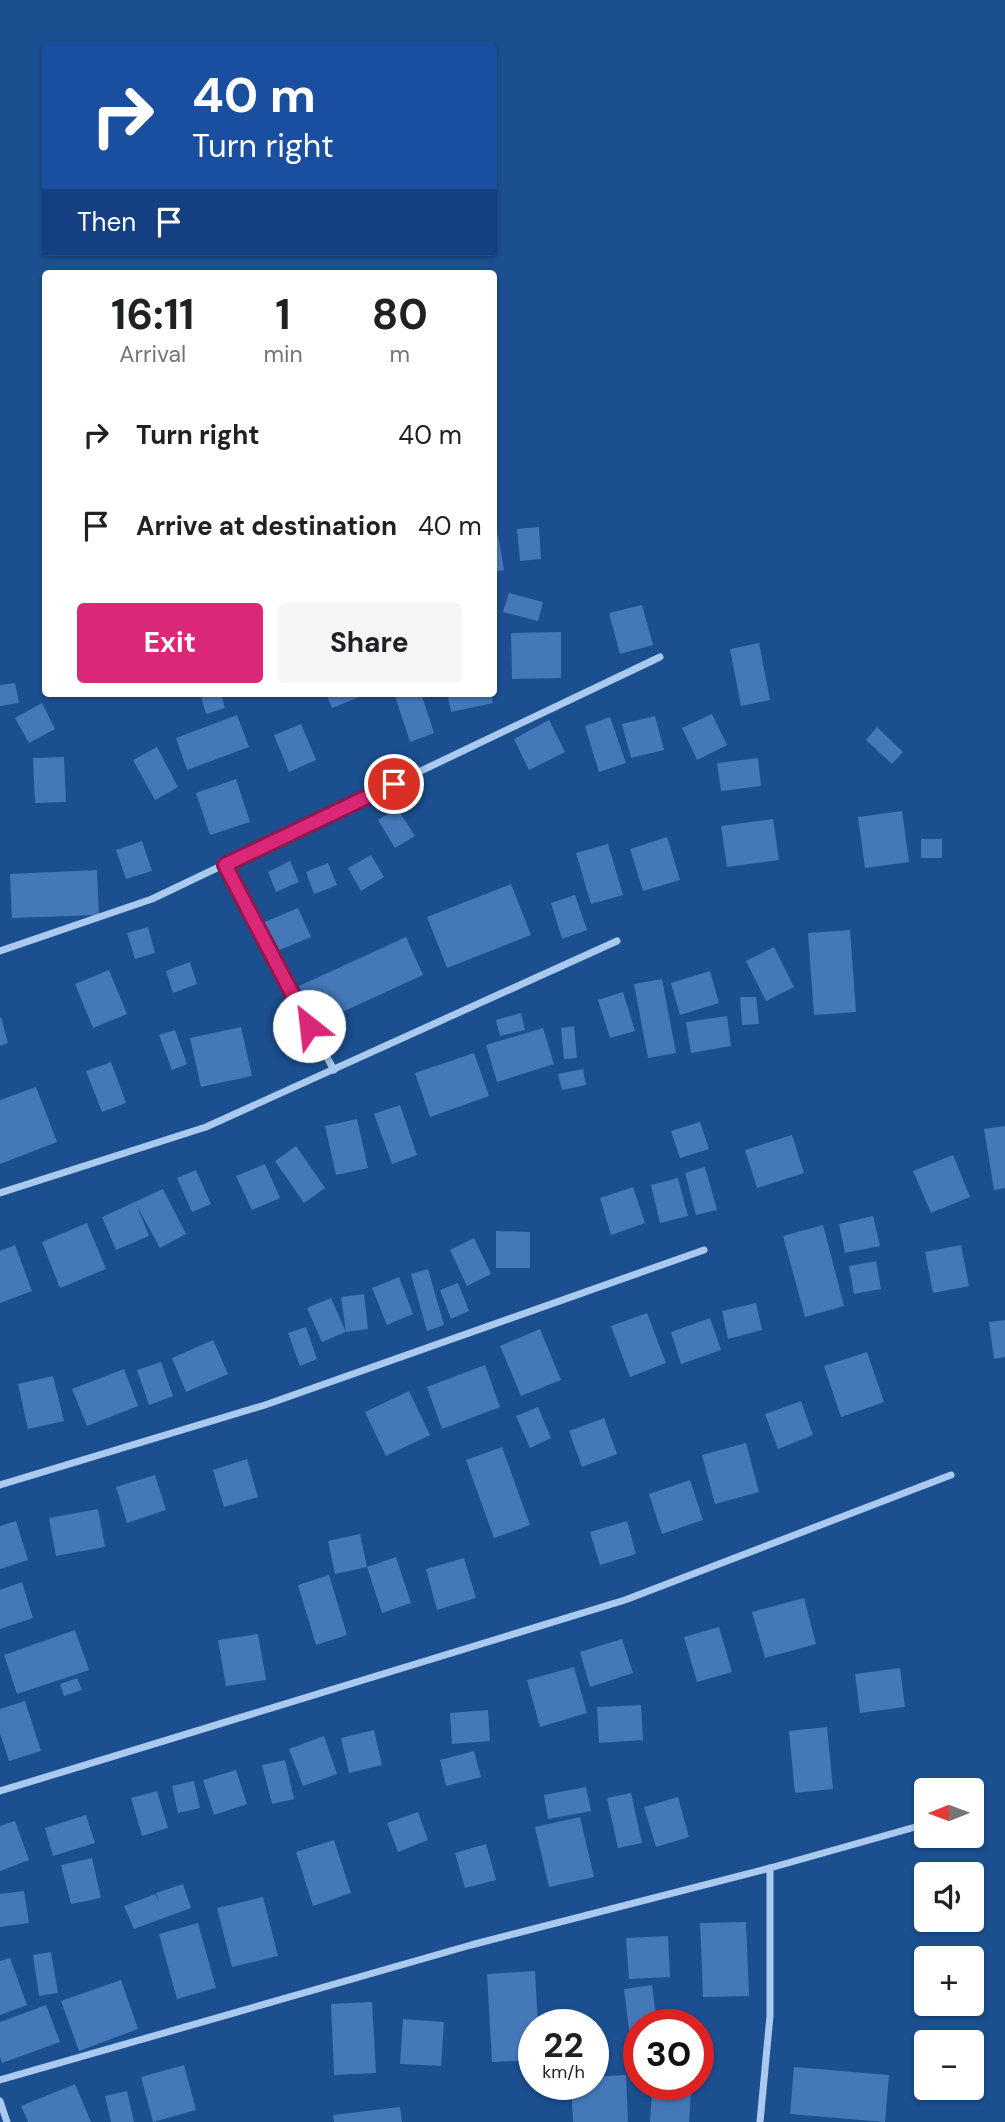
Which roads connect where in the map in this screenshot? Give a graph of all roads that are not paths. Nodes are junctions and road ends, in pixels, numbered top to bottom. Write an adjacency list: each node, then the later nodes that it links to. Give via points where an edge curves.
1 (660, 657): 2 (street)
2 (225, 865): 4 (street, via 152,899); 5 (street)
3 (617, 941): 5 (street)
4 (0, 951)
5 (334, 1070): 6 (street, via 206,1127)
6 (0, 1193)
7 (704, 1250): 9 (street, via 265,1405)
8 (951, 1475): 10 (street, via 625,1600)
9 (0, 1485)
10 (0, 1791)
11 (914, 1827): 12 (street)
12 (770, 1868): 13 (street, via 471,1945); 16 (street, via 769,2016)
13 (0, 2080)
14 (0, 2101): 15 (street)
15 (7, 2122)
16 (760, 2122)

